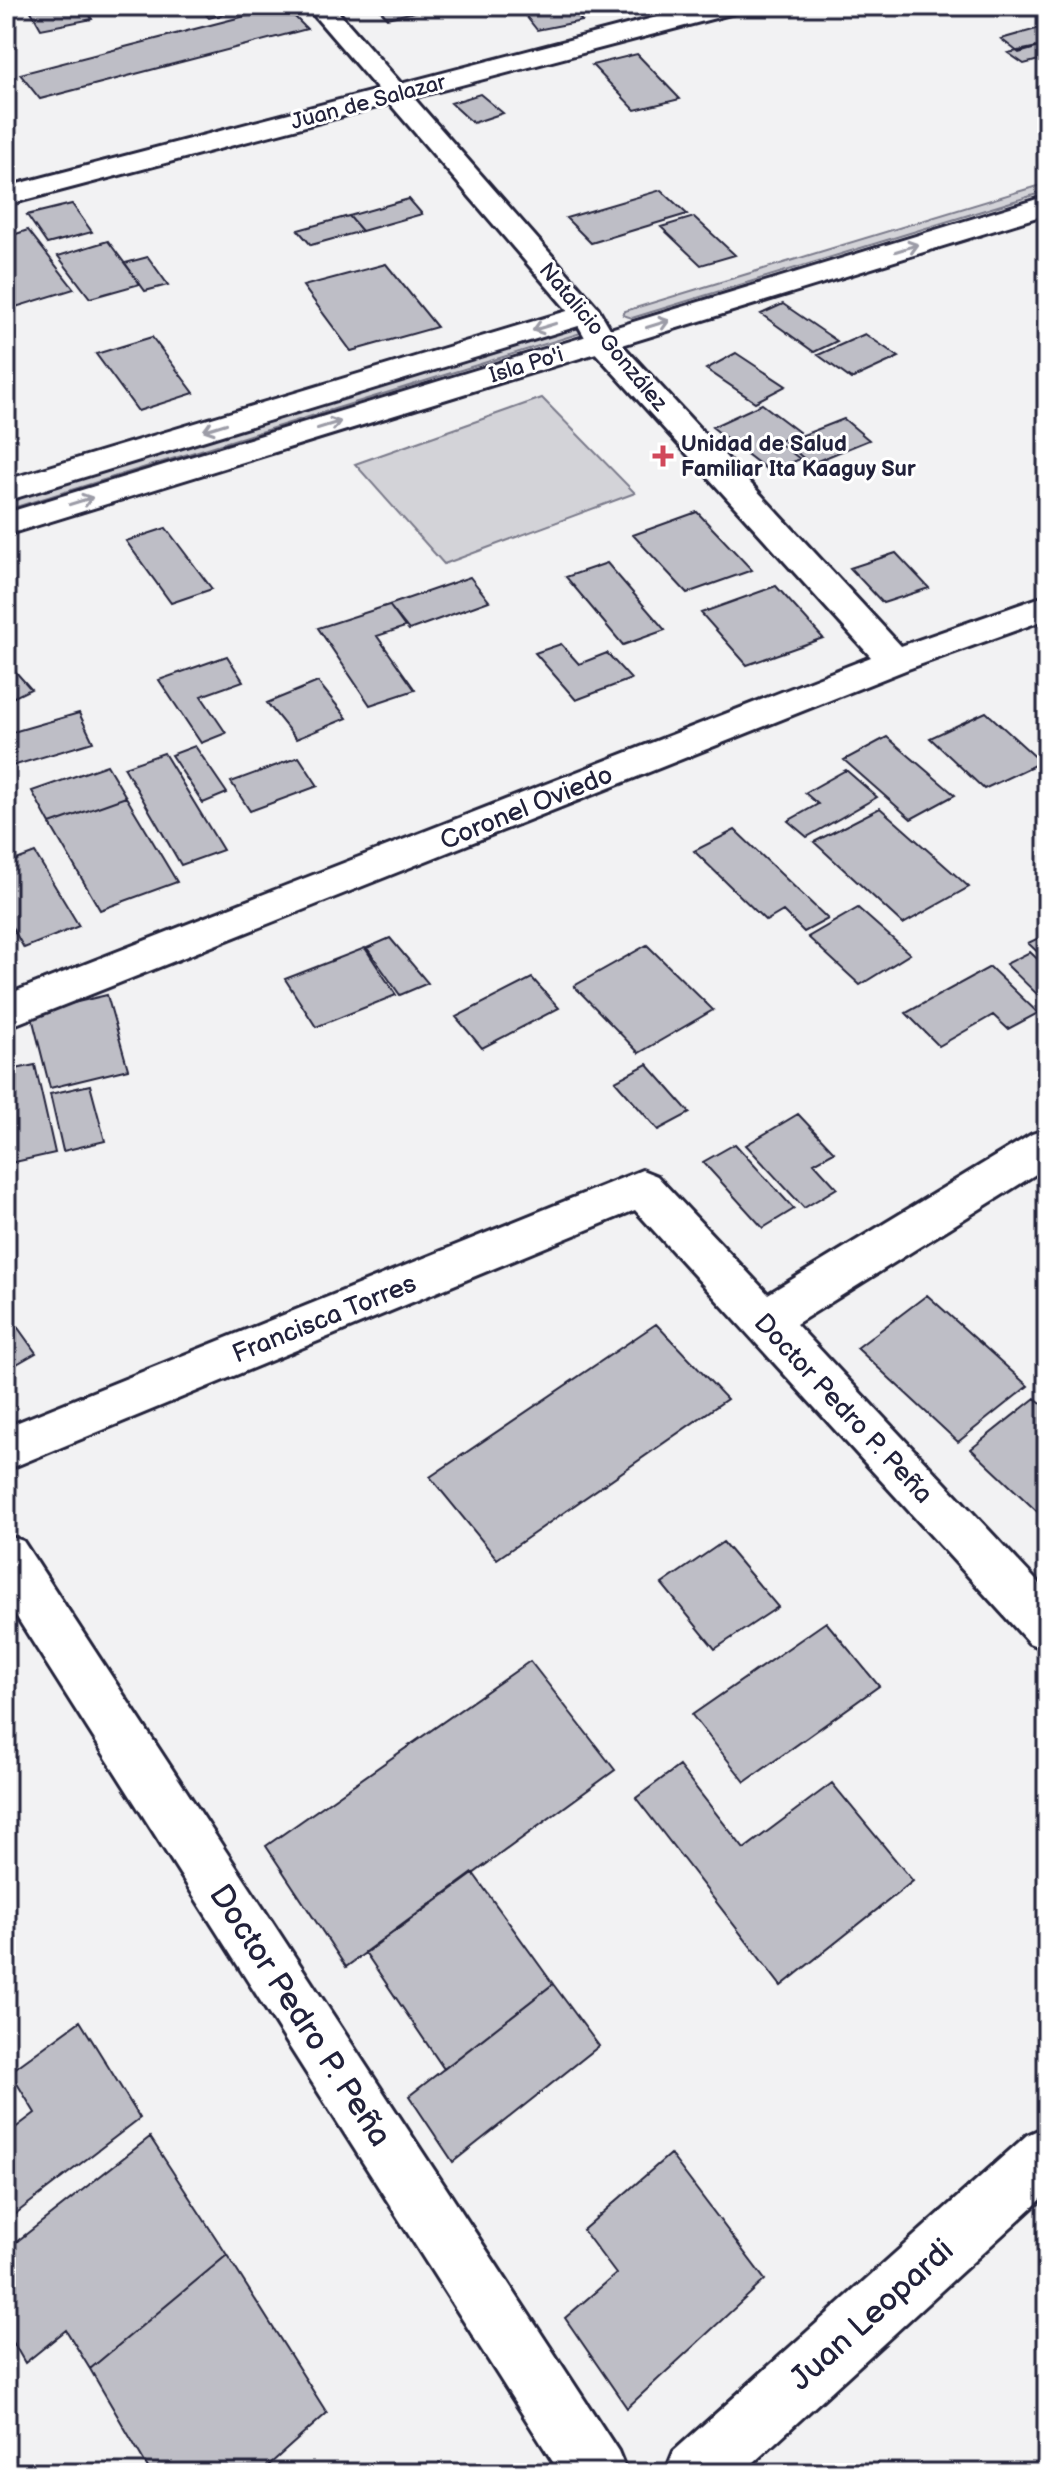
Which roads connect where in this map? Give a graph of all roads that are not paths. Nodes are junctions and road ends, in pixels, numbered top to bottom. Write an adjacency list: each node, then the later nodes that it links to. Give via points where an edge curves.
1 (319, 6): 3 (street, Natalicio González)
2 (729, 6): 3 (street, Juan de Salazar)
3 (397, 94): 4 (street, Juan de Salazar); 7 (street, Natalicio González)
4 (6, 196)
5 (1047, 205): 8 (street, Isla Po'i, one-way to 5)
6 (616, 305): 7 (street, Isla Po'i)
7 (587, 314): 8 (street, Natalicio González); 9 (street, Isla Po'i, one-way to 9)
8 (602, 341): 10 (street, Isla Po'i, one-way to 8); 12 (street, Natalicio González)
9 (6, 491)
10 (6, 524)
11 (1047, 606): 12 (street, Coronel Oviedo)
12 (895, 661): 13 (street, Coronel Oviedo)
13 (6, 1012)
14 (1047, 1146): 16 (street)
15 (642, 1188): 16 (street, Doctor Pedro P. Peña); 17 (street, Francisca Torres)
16 (762, 1321): 19 (street, Doctor Pedro P. Peña)
17 (6, 1449)
18 (6, 1557): 21 (street, Doctor Pedro P. Peña)
19 (1047, 1627)
20 (1047, 2155): 22 (street, Juan Leopardi)
21 (596, 2473)
22 (696, 2473)

